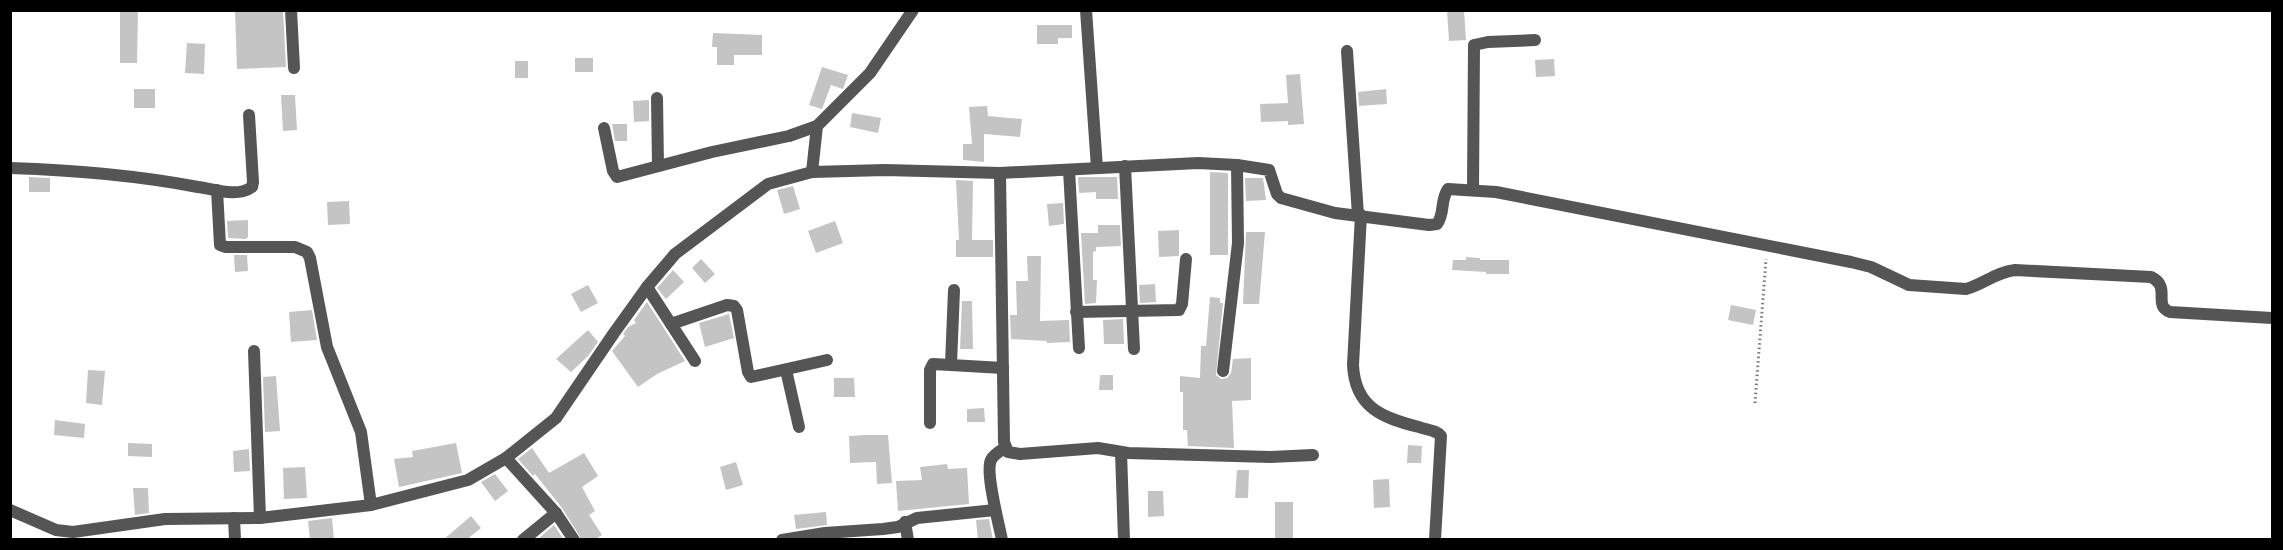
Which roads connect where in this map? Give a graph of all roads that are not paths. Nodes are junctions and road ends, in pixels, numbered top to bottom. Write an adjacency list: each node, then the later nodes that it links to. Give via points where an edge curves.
1 (291, 10): 6 (street)
2 (913, 10): 9 (street, via 870,74)
3 (1086, 10): 15 (street)
4 (1535, 40): 20 (street, via 1474,45)
5 (1347, 51): 21 (street)
6 (294, 68)
7 (657, 98): 12 (street)
8 (249, 116): 19 (street, via 252,188 235,192)
9 (817, 126): 12 (street); 17 (street)
10 (604, 128): 12 (street, via 615,175)
11 (1237, 165): 13 (street); 21 (street, via 1269,170 1276,194 1281,198 1335,213); 37 (street, via 1238,243)
12 (658, 166)
13 (1125, 166): 15 (street); 25 (street)
14 (10, 168): 19 (street, via 112,173)
15 (1096, 168): 16 (street)
16 (1069, 170): 18 (street); 26 (street)
17 (813, 172): 18 (street); 23 (street, via 761,188 675,254)
18 (1000, 173): 35 (street)
19 (217, 190): 44 (street, via 220,245 295,247 307,252 310,258 327,347 361,432)
20 (1473, 190): 21 (street, via 1448,189 1437,224); 27 (street, via 1871,267 1909,285 1958,290 2015,270 2151,277 2162,286 2164,310)
21 (1360, 215): 59 (street, via 1353,365 1356,387 1374,410 1385,417 1441,436)
22 (1185, 259): 25 (street, via 1179,310)
23 (647, 287): 28 (street); 43 (street, via 556,418)
24 (954, 290): 34 (street)
25 (1132, 311): 26 (street); 30 (street)
26 (1077, 312): 29 (street)
27 (2272, 318)
28 (671, 324): 33 (street); 36 (street, via 734,306 749,375)
29 (1079, 348)
30 (1134, 349)
31 (254, 351): 49 (street)
32 (827, 360): 36 (street)
33 (695, 361)
34 (951, 364): 35 (street); 38 (street, via 931,366)
35 (1004, 368): 40 (street)
36 (786, 370): 39 (street)
37 (1223, 371)
38 (930, 423)
39 (799, 427)
40 (1005, 448): 41 (street, via 1020,454 1098,448); 46 (street, via 990,462)
41 (1121, 452): 42 (street); 58 (street)
42 (1313, 455)
43 (506, 458): 44 (street, via 457,484); 47 (street)
44 (371, 505): 49 (street)
45 (10, 510): 48 (street, via 56,530 74,531 165,519)
46 (995, 510): 50 (street); 57 (street)
47 (556, 513): 53 (street); 54 (street)
48 (234, 518): 49 (street); 52 (street)
49 (260, 518)
50 (905, 522): 51 (street, via 898,527); 56 (street)
51 (802, 538): 55 (street)
52 (235, 540)
53 (523, 540)
54 (574, 540)
55 (782, 540)
56 (908, 540)
57 (1002, 540)
58 (1124, 540)
59 (1435, 540)

